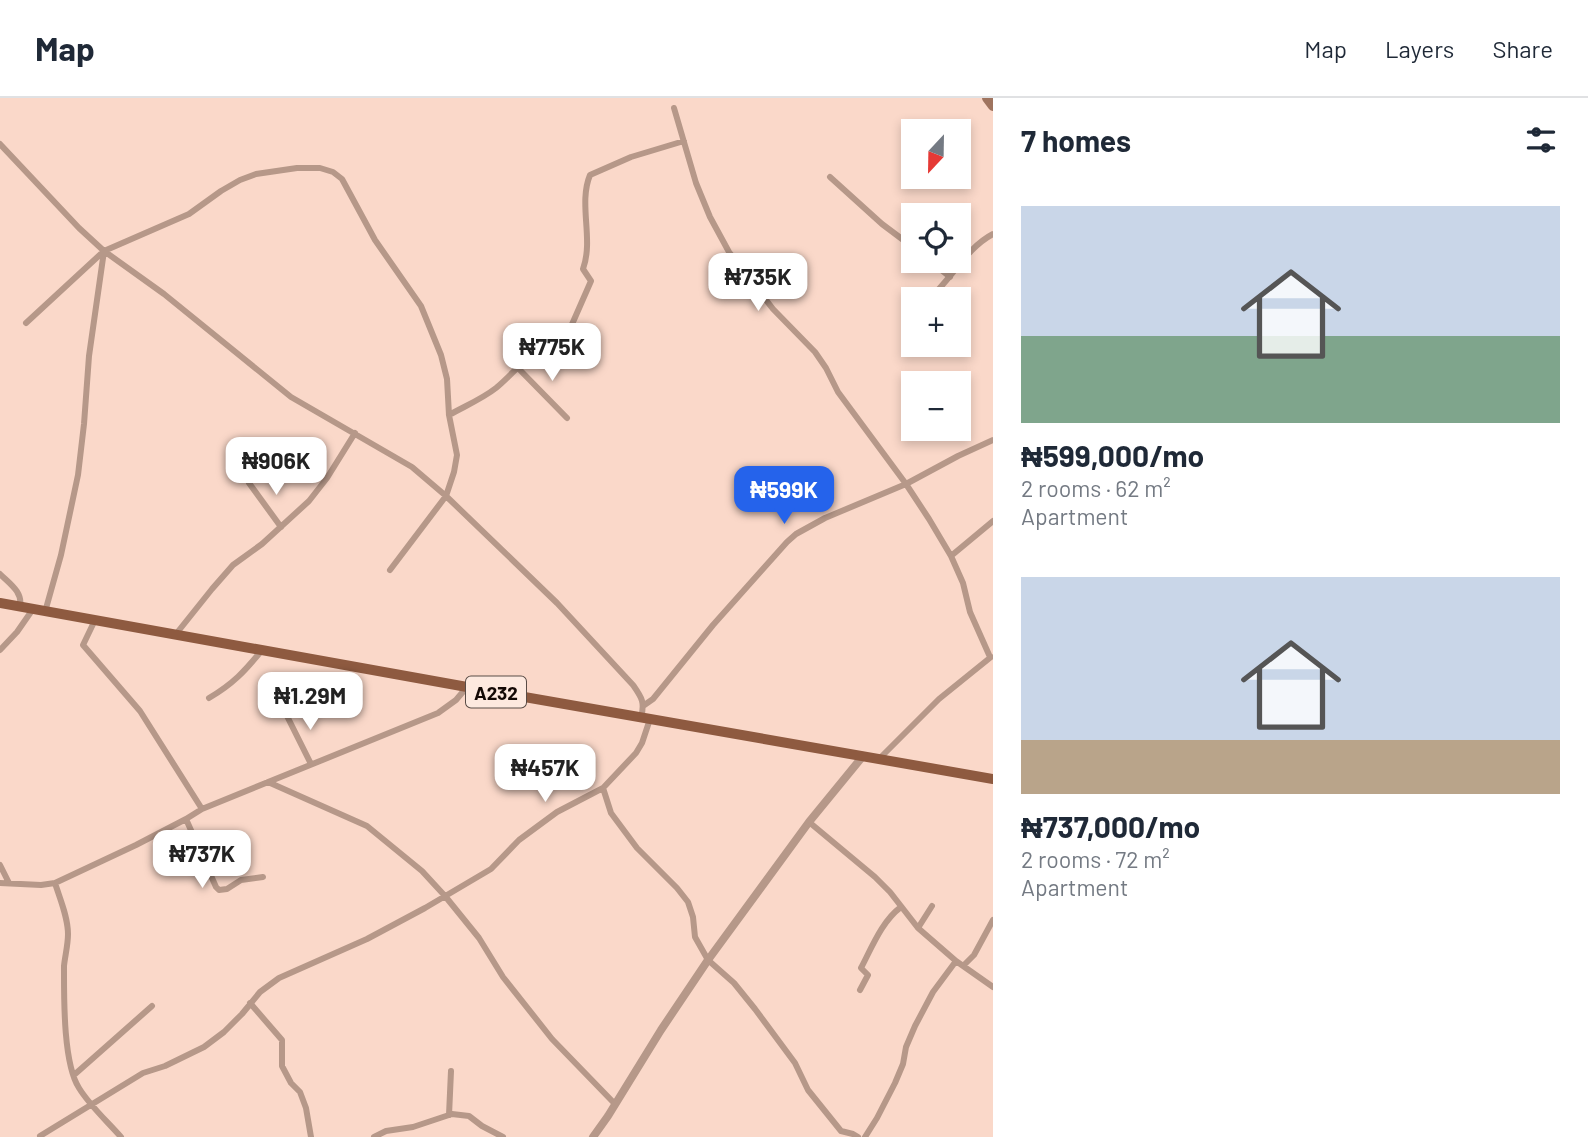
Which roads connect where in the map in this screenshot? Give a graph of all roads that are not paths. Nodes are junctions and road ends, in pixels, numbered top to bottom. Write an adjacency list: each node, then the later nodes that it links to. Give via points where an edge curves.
1 (674, 108): 2 (street)
2 (684, 141): 12 (street, via 590,175 583,269 592,281 566,338 548,344); 18 (street, via 705,206 729,252 773,309 815,352 838,392)
3 (0, 144): 7 (street)
4 (830, 177): 6 (street)
5 (993, 233): 9 (street, via 975,246)
6 (901, 238)
7 (104, 251): 11 (street); 13 (street, via 189,214 256,174 297,168 333,172 342,179 375,240 421,306 441,355); 15 (street, via 291,397); 28 (street, via 78,475)
8 (945, 273): 9 (street)
9 (950, 277): 10 (street)
10 (942, 287)
11 (26, 323)
12 (517, 367): 13 (street, via 487,395); 14 (street)
13 (449, 415): 19 (street, via 457,456)
14 (567, 418)
15 (355, 433): 19 (street, via 412,467); 21 (street, via 309,501)
16 (993, 440): 18 (street)
17 (249, 483): 21 (street)
18 (906, 484): 22 (street); 37 (street, via 825,518 786,542 713,625)
19 (446, 496): 23 (street); 37 (street, via 557,603 633,685 642,697)
20 (993, 521): 22 (street)
21 (281, 527): 30 (street, via 233,565)
22 (951, 556): 33 (street, via 970,612)
23 (390, 570)
24 (0, 574): 26 (street, via 20,595)
25 (0, 603): 26 (main road, A232)
26 (20, 607): 27 (main road, A232)
27 (33, 609): 28 (main road, A232); 31 (street)
28 (45, 612): 29 (main road, A232)
29 (94, 620): 30 (main road, A232); 44 (street, via 83,645 140,711)
30 (176, 634): 32 (main road, A232)
31 (0, 650)
32 (262, 650): 34 (main road, A232); 35 (street, via 242,675)
33 (992, 656): 39 (street, via 939,699)
34 (467, 687): 37 (main road, A232); 40 (street, via 438,713)
35 (209, 698)
36 (285, 712): 40 (street)
37 (645, 714): 38 (main road, A232); 43 (street, via 642,743)
38 (863, 756): 39 (main road, A232); 46 (street)
39 (879, 759): 41 (main road, A232)
40 (311, 764): 42 (street)
41 (993, 779)
42 (268, 782): 44 (street); 52 (street, via 367,826)
43 (603, 788): 52 (street, via 557,812 519,840 491,869); 57 (street, via 611,813 637,848 688,902 695,937)
44 (202, 808): 45 (street)
45 (186, 819): 48 (street, via 219,890); 51 (street)
46 (809, 821): 53 (street, via 875,877); 57 (street)
47 (0, 865): 50 (street)
48 (263, 877)
49 (0, 883): 50 (street)
50 (9, 883): 51 (street)
51 (55, 883): 65 (street, via 68,935 65,1003)
52 (445, 896): 62 (street, via 367,939 279,978); 67 (street, via 552,1039)
53 (901, 906): 56 (street); 61 (street, via 861,968 868,975)
54 (932, 906): 56 (street)
55 (993, 920): 59 (street)
56 (918, 928): 58 (street)
57 (708, 960): 67 (street); 76 (street, via 755,1009 841,1131)
58 (956, 961): 59 (street); 77 (street, via 915,1026 900,1073)
59 (963, 966): 60 (street)
60 (993, 987)
61 (860, 990)
62 (250, 1003): 66 (street, via 204,1047 143,1073); 72 (street, via 282,1040 282,1066 300,1092)
63 (152, 1006): 65 (street)
64 (452, 1071): 68 (street)
65 (74, 1075): 66 (street)
66 (91, 1104): 70 (street); 71 (street)
67 (615, 1104): 75 (street)
68 (449, 1115): 69 (street); 74 (street, via 469,1116)
69 (386, 1134): 73 (street)
70 (40, 1136)
71 (121, 1137)
72 (311, 1137)
73 (374, 1137)
74 (503, 1137)
75 (593, 1137)
76 (858, 1137)
77 (865, 1137)

